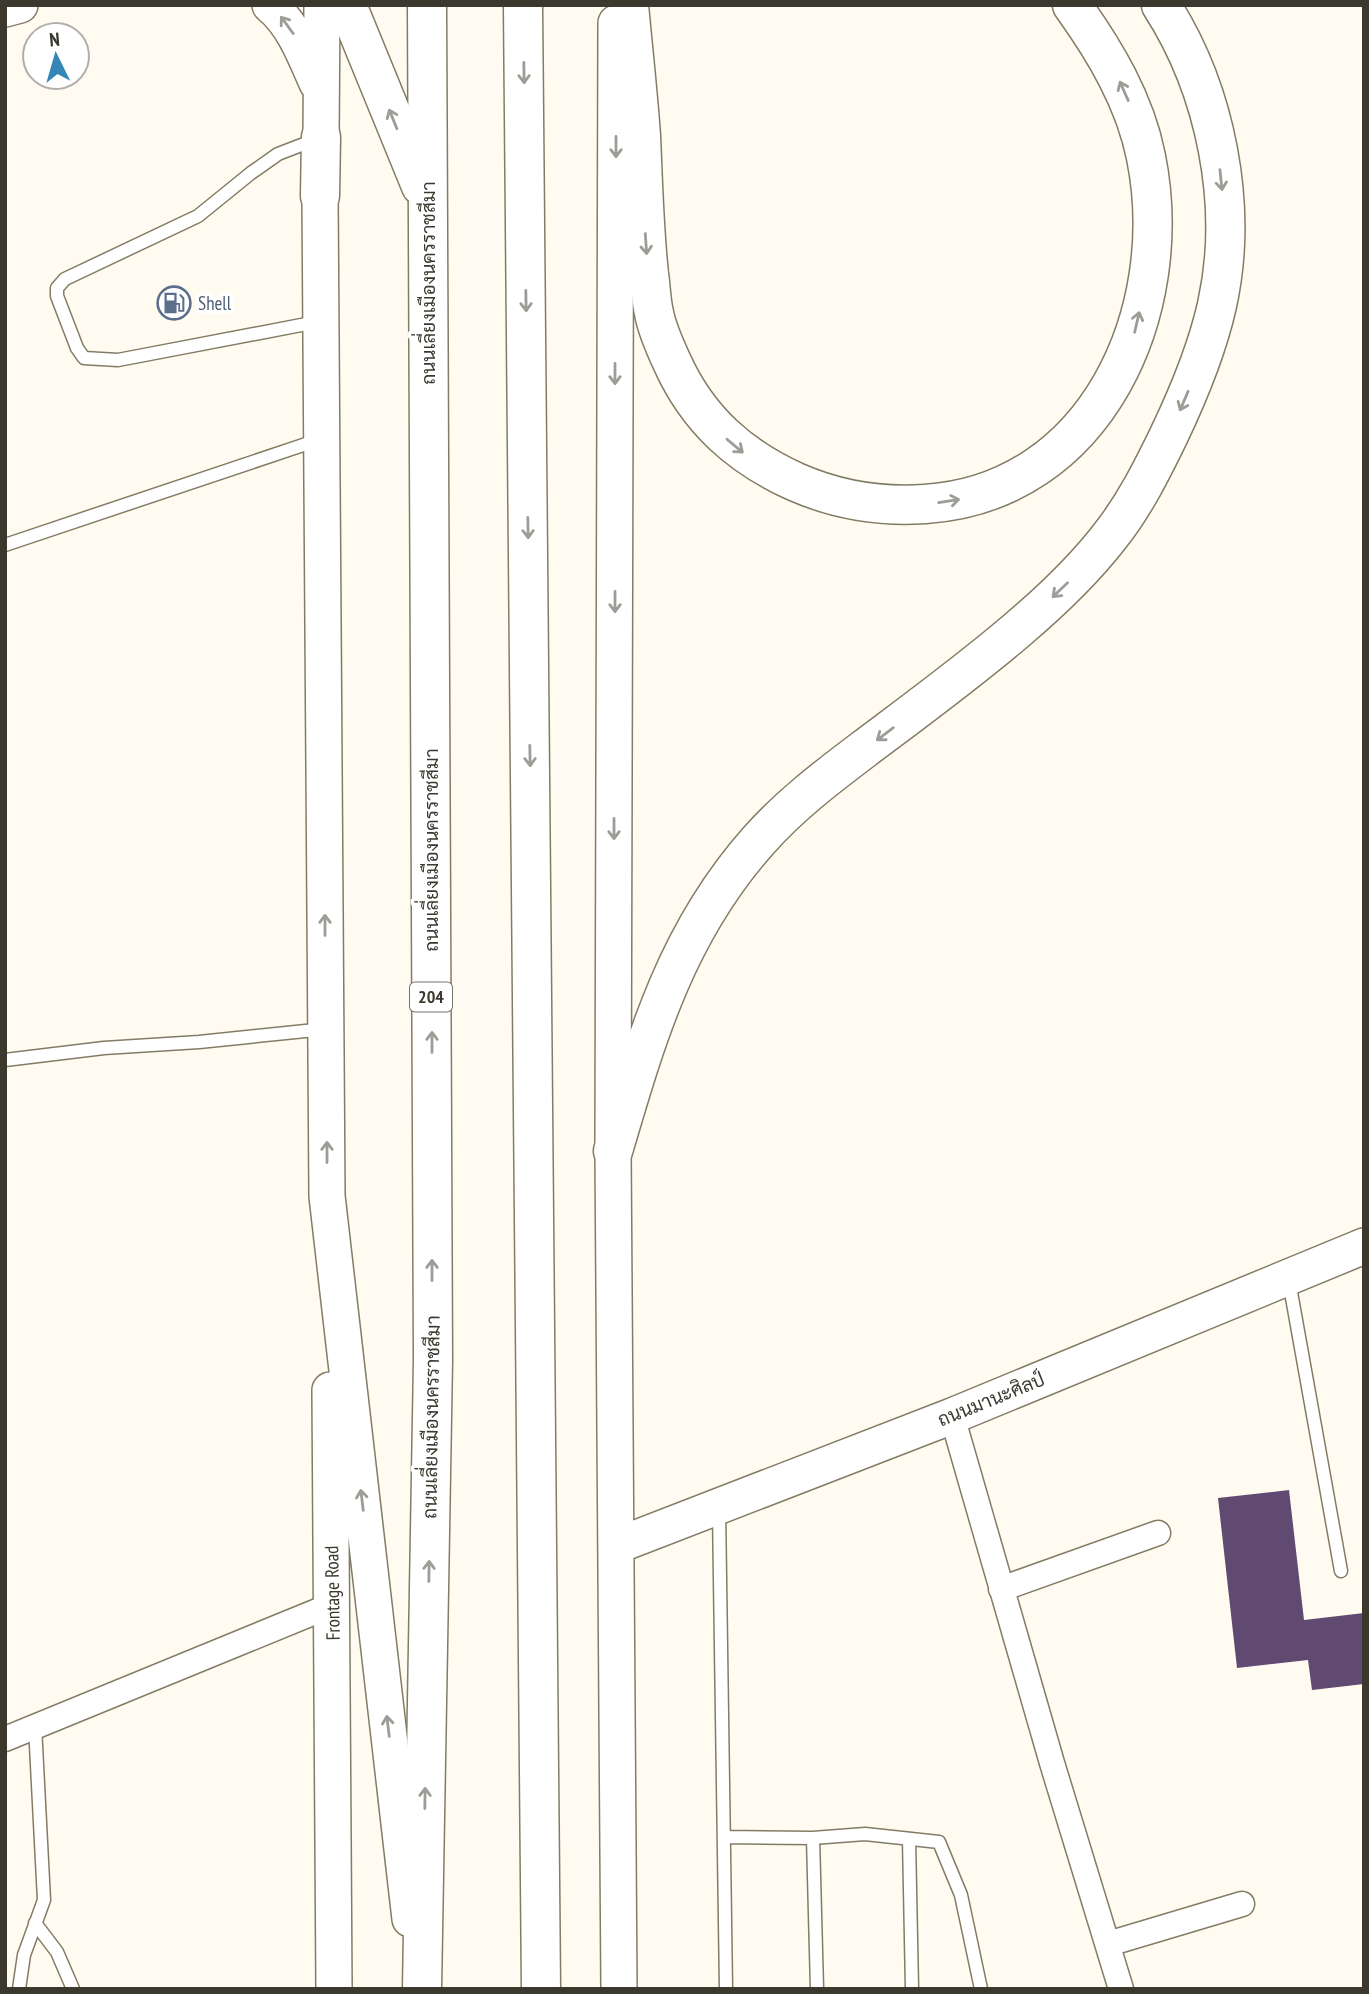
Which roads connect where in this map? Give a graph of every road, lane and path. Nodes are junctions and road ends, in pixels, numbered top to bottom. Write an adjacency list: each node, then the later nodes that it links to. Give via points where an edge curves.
1 (20, 5): 11 (main road)
2 (270, 5): 12 (main road, one-way to 2, via 298,39)
3 (322, 5): 12 (main road)
4 (347, 5): 15 (highway, one-way to 4)
5 (426, 5): 15 (highway, ถนนเลี่ยงเมืองนครราชสีมา / 204)
6 (523, 5): 44 (highway, one-way to 44)
7 (616, 5): 21 (main road, one-way to 21)
8 (629, 5): 9 (highway, one-way to 9, via 654,313 673,365 704,415 735,448 773,472 812,489 898,505 975,497 1044,463 1098,408 1120,373 1134,335 1152,237 1146,156 1117,75)
9 (1072, 5)
10 (1161, 5): 21 (highway, one-way to 21, via 1188,54 1209,113 1222,176 1225,239 1217,303 1181,409 1137,496 1082,569 972,667 817,785 745,857 716,896 674,970 639,1062)
11 (5, 9)
12 (321, 93): 13 (main road)
13 (321, 137): 14 (highway); 16 (lane, via 278,154 198,216 71,275 57,289 57,296 83,358 97,360 118,360)
14 (320, 196): 16 (main road)
15 (428, 205): 43 (highway, ถนนเลี่ยงเมืองนครราชสีมา / 204, one-way to 15, via 433,1360)
16 (321, 321): 17 (main road)
17 (322, 439): 18 (lane); 19 (main road, one-way to 17)
18 (5, 545)
19 (326, 1029): 20 (lane); 22 (main road, one-way to 19)
20 (5, 1060)
21 (613, 1150): 28 (main road)
22 (327, 1196): 31 (main road, Frontage Road); 43 (main road, one-way to 22)
23 (1364, 1246): 24 (main road, ถนนมานะศิลป์)
24 (1288, 1277): 25 (main road, ถนนมานะศิลป์); 29 (lane)
25 (951, 1416): 26 (main road, ถนนมานะศิลป์); 30 (street)
26 (719, 1506): 28 (main road, ถนนมานะศิลป์); 34 (lane)
27 (1158, 1533): 30 (street)
28 (616, 1546): 45 (main road)
29 (1341, 1572)
30 (1001, 1589): 39 (street)
31 (332, 1605): 32 (street); 42 (main road, Frontage Road)
32 (35, 1726): 33 (street); 38 (lane, via 44,1900)
33 (5, 1739)
34 (724, 1837): 35 (lane); 46 (lane)
35 (813, 1838): 36 (lane, via 865,1833); 47 (lane)
36 (909, 1839): 48 (lane); 49 (lane, via 939,1842 961,1895)
37 (1242, 1904): 39 (street)
38 (36, 1923): 40 (lane, via 24,1955); 41 (lane, via 57,1952)
39 (1108, 1944): 50 (street)
40 (19, 1989)
41 (73, 1989)
42 (334, 1989)
43 (420, 1989)
44 (541, 1989)
45 (619, 1989)
46 (726, 1989)
47 (817, 1989)
48 (912, 1989)
49 (981, 1989)
50 (1121, 1989)

